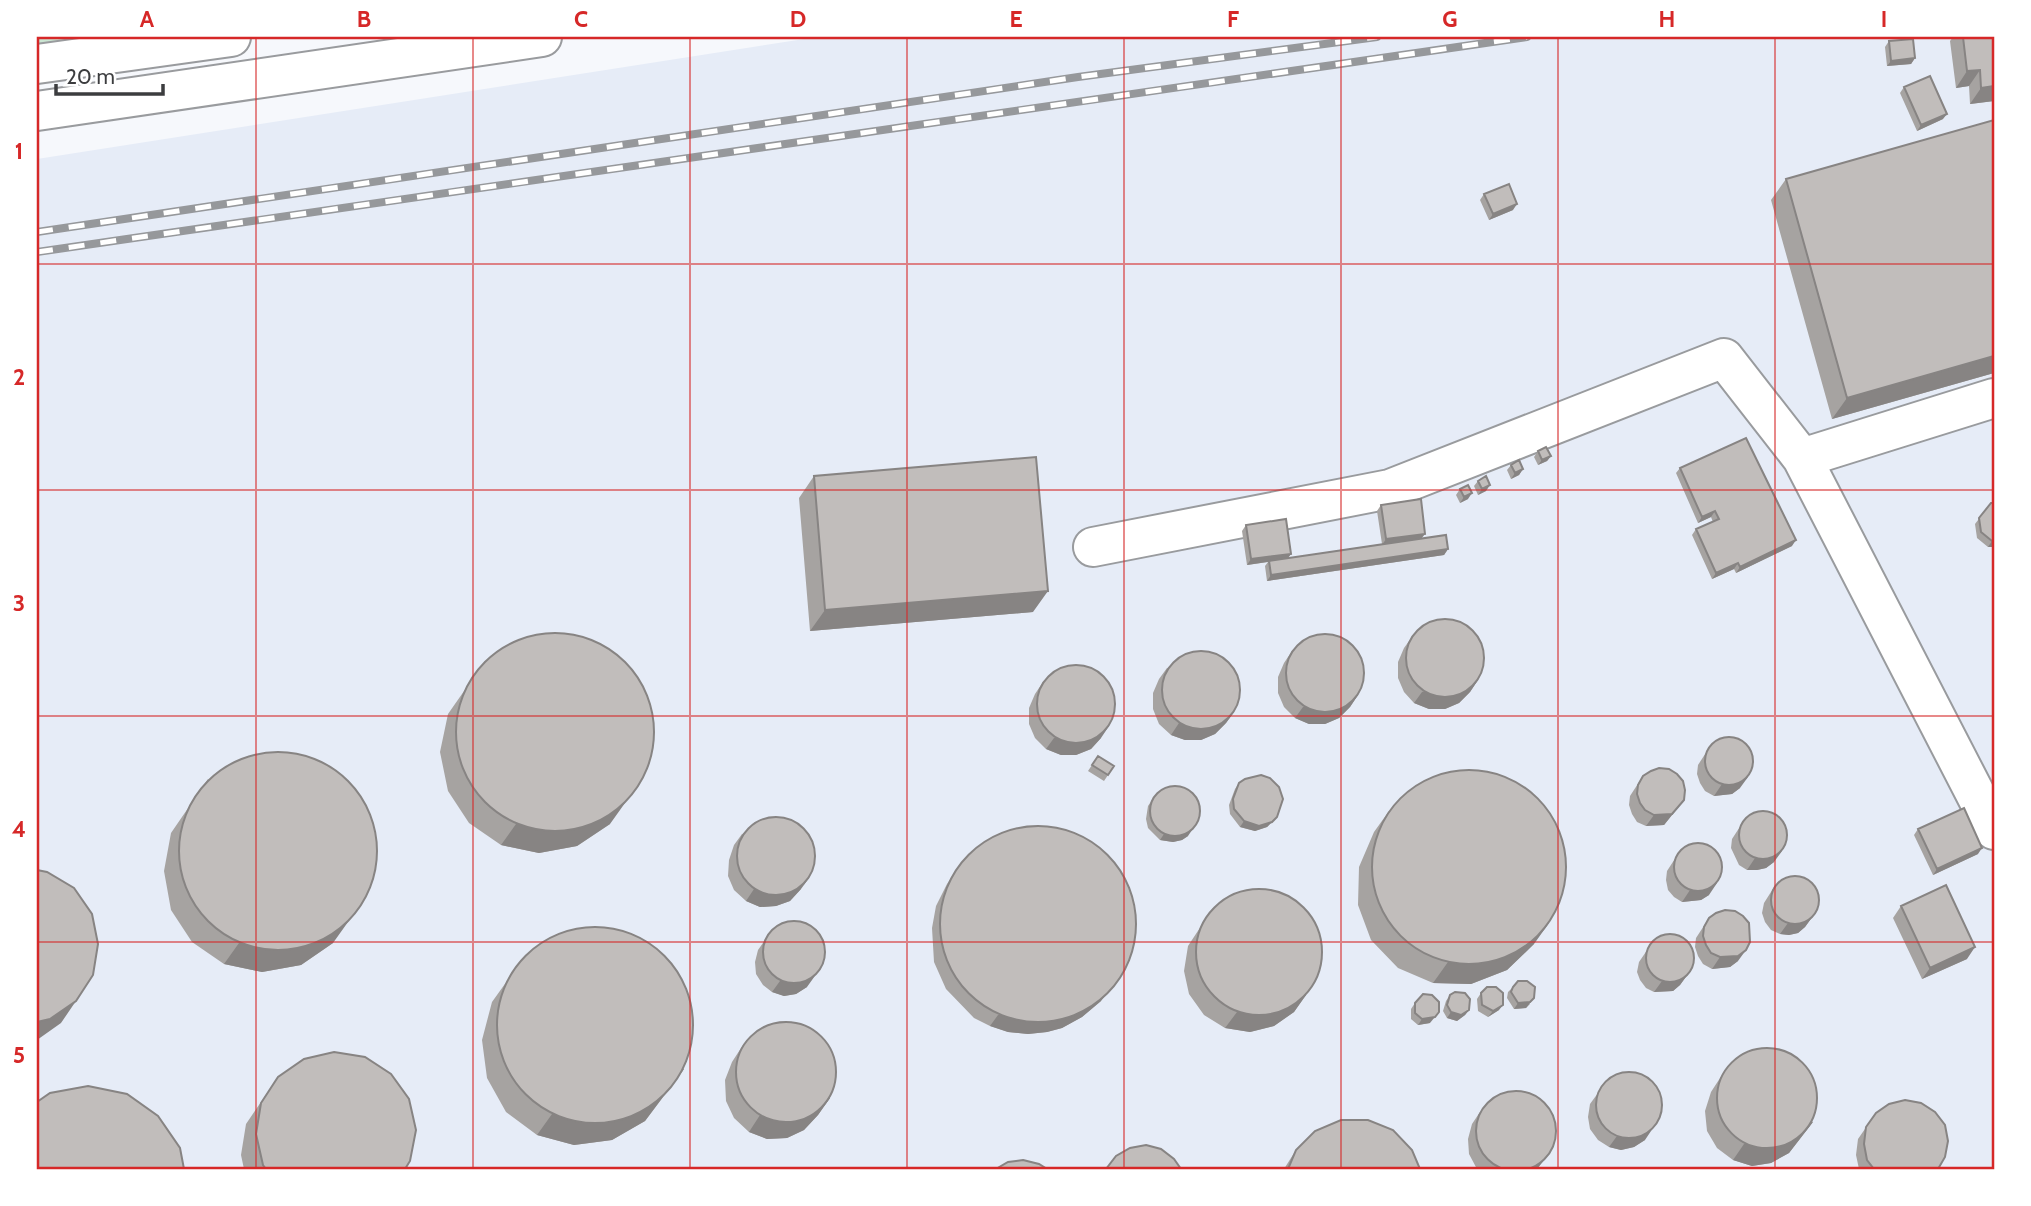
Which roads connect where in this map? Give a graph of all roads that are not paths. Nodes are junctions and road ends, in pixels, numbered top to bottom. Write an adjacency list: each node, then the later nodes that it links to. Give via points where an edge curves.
1 (231, 37): 3 (main road)
2 (542, 37): 4 (main road)
3 (37, 64)
4 (37, 111)
5 (1994, 398): 6 (main road)
6 (1802, 458): 7 (main road, via 1724,358 1390,489); 8 (main road)
7 (1093, 547)
8 (1994, 830)

